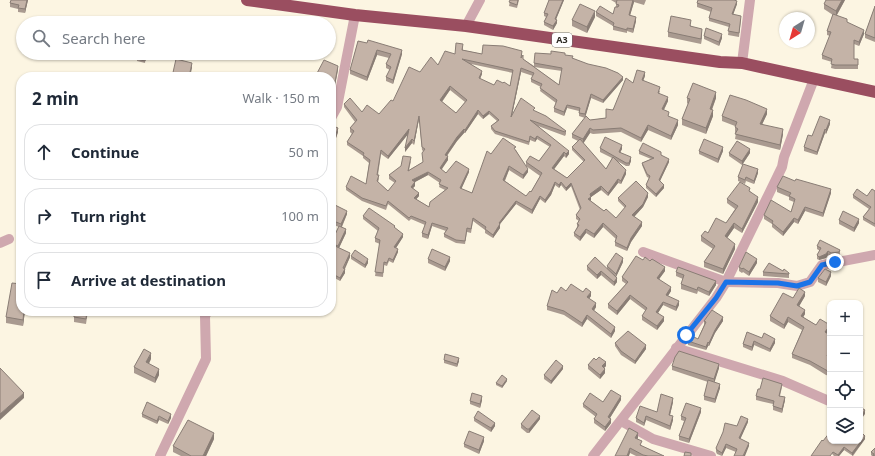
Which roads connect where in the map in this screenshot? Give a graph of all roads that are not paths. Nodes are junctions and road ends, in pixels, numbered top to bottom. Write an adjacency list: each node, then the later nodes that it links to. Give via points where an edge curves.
1 (248, 0): 4 (highway, A3)
2 (480, 0): 6 (street)
3 (750, 0): 7 (street)
4 (278, 2): 5 (highway, A3)
5 (355, 15): 6 (highway, A3); 10 (street)
6 (466, 26): 7 (highway, A3)
7 (742, 63): 8 (highway, A3)
8 (814, 79): 9 (highway, A3); 13 (street, via 782,167)
9 (875, 92)
10 (336, 109)
11 (643, 252): 13 (street)
12 (875, 255): 13 (street, via 822,265 810,282 797,286)
13 (726, 282): 15 (street)
14 (205, 316): 18 (street, via 206,359)
15 (676, 348): 16 (street, via 783,381); 17 (street)
16 (827, 401)
17 (621, 421): 19 (street); 20 (street, via 653,439)
18 (160, 456)
19 (593, 456)
20 (711, 456)

